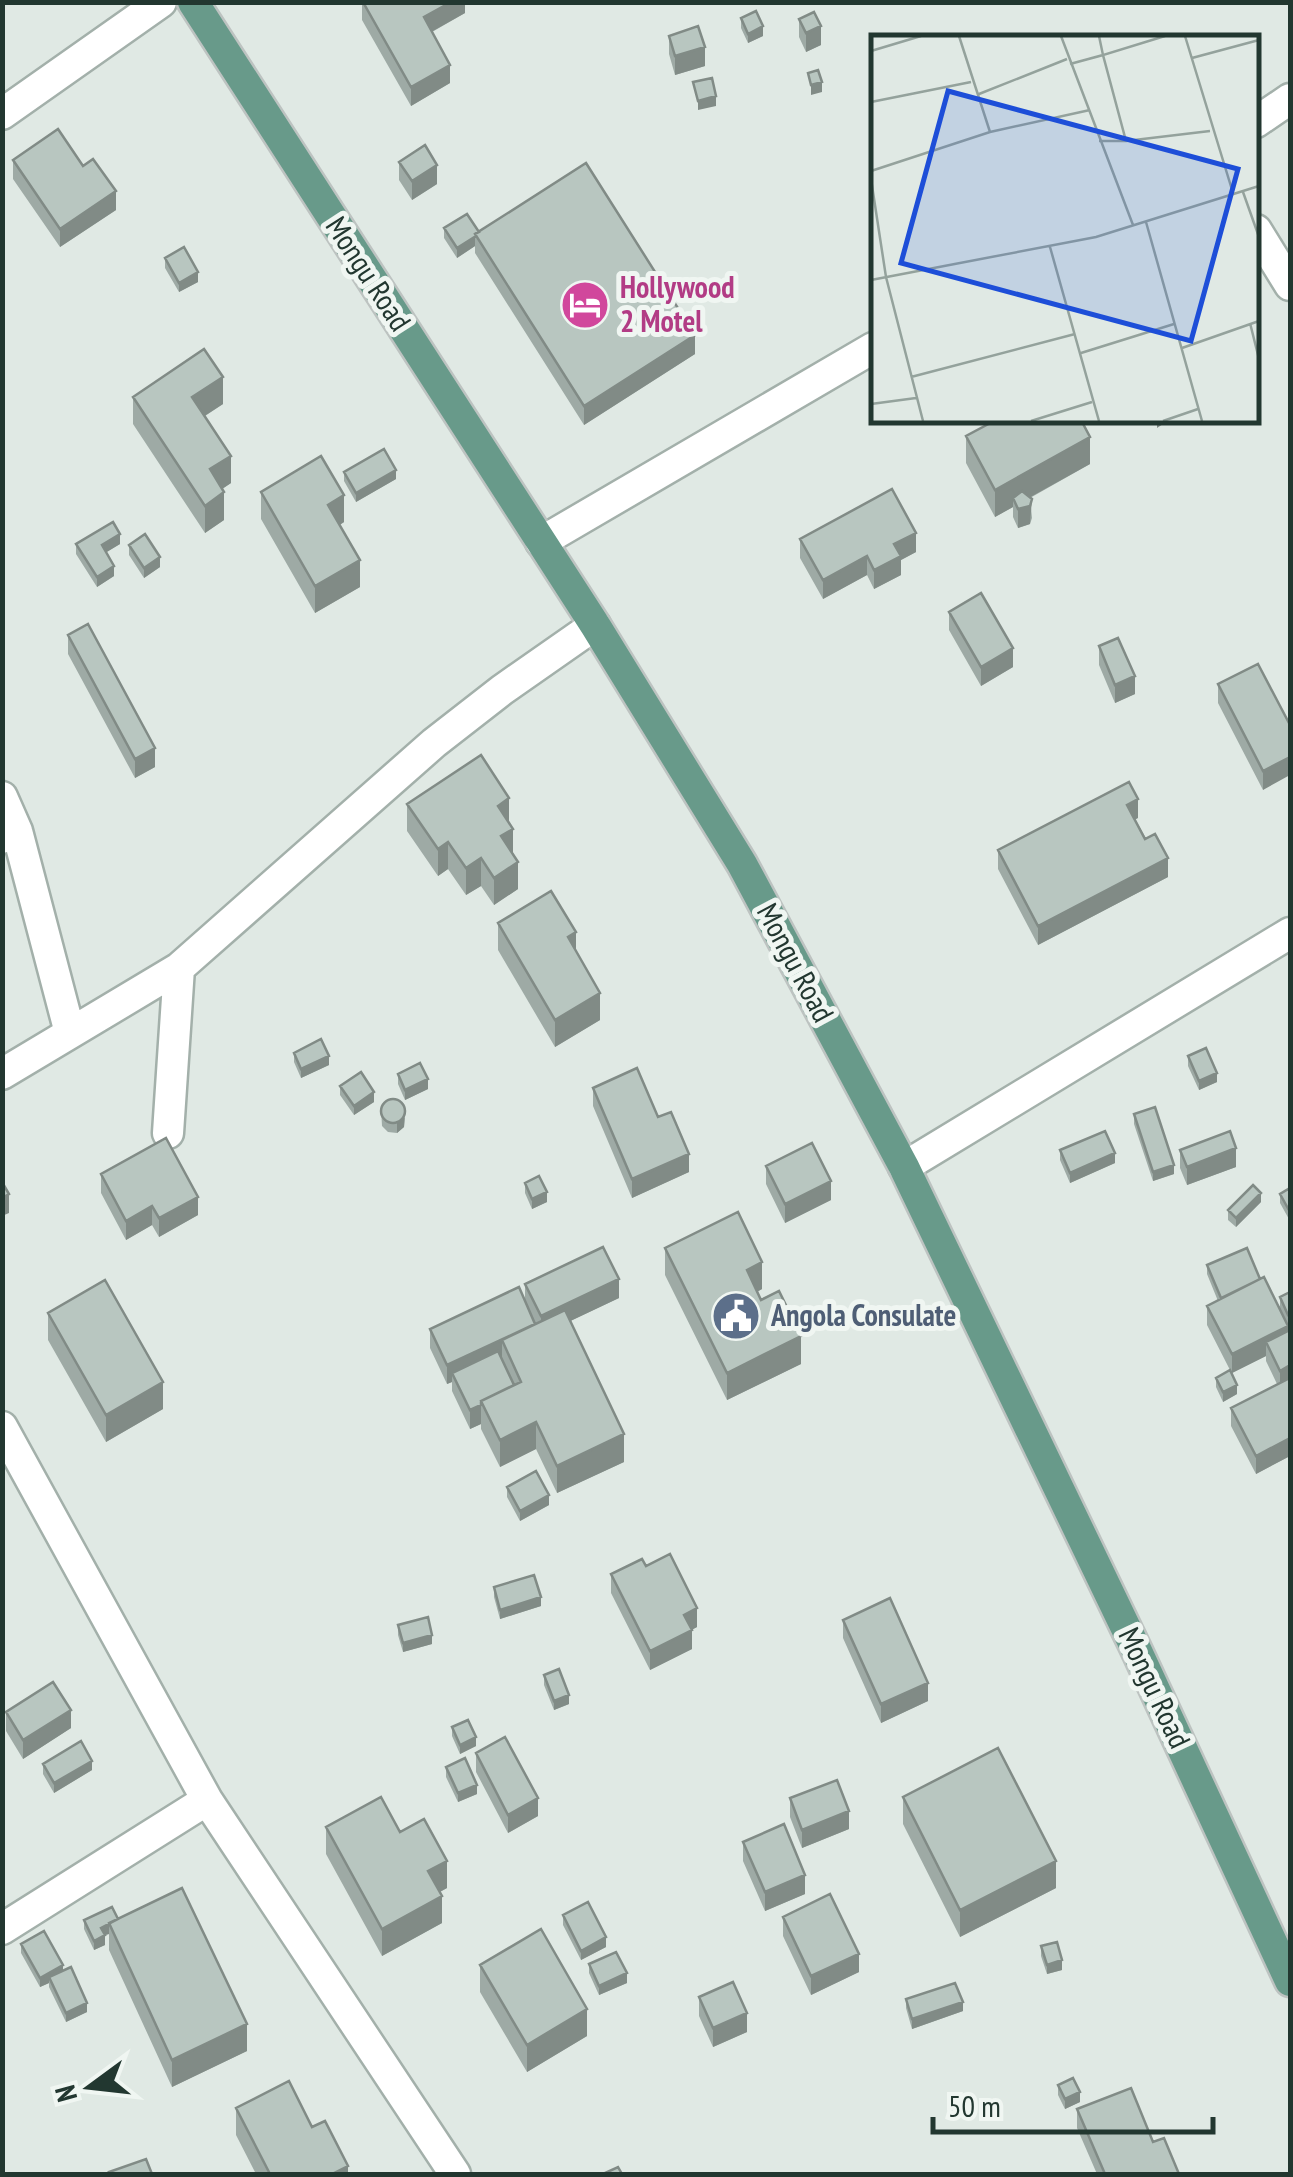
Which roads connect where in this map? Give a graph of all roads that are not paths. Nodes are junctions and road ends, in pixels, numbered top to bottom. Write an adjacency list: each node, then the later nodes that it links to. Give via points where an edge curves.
1 (161, 2): 4 (street)
2 (193, 2): 9 (main road, Mongu Road)
3 (1290, 99): 5 (street)
4 (2, 114)
5 (1258, 121)
6 (1258, 233): 7 (street)
7 (1290, 285)
8 (871, 349): 9 (street)
9 (541, 542): 10 (main road, Mongu Road)
10 (595, 625): 14 (street, via 434,744); 18 (main road, Mongu Road, via 742,864)
11 (2, 798): 12 (street)
12 (10, 835): 15 (street)
13 (1290, 933): 18 (street)
14 (179, 968): 15 (street); 17 (street)
15 (70, 1034): 16 (street)
16 (2, 1074)
17 (168, 1133)
18 (904, 1167): 22 (main road, Mongu Road)
19 (2, 1427): 20 (street)
20 (208, 1800): 21 (street); 23 (street)
21 (2, 1929)
22 (1290, 1981)
23 (455, 2174)

